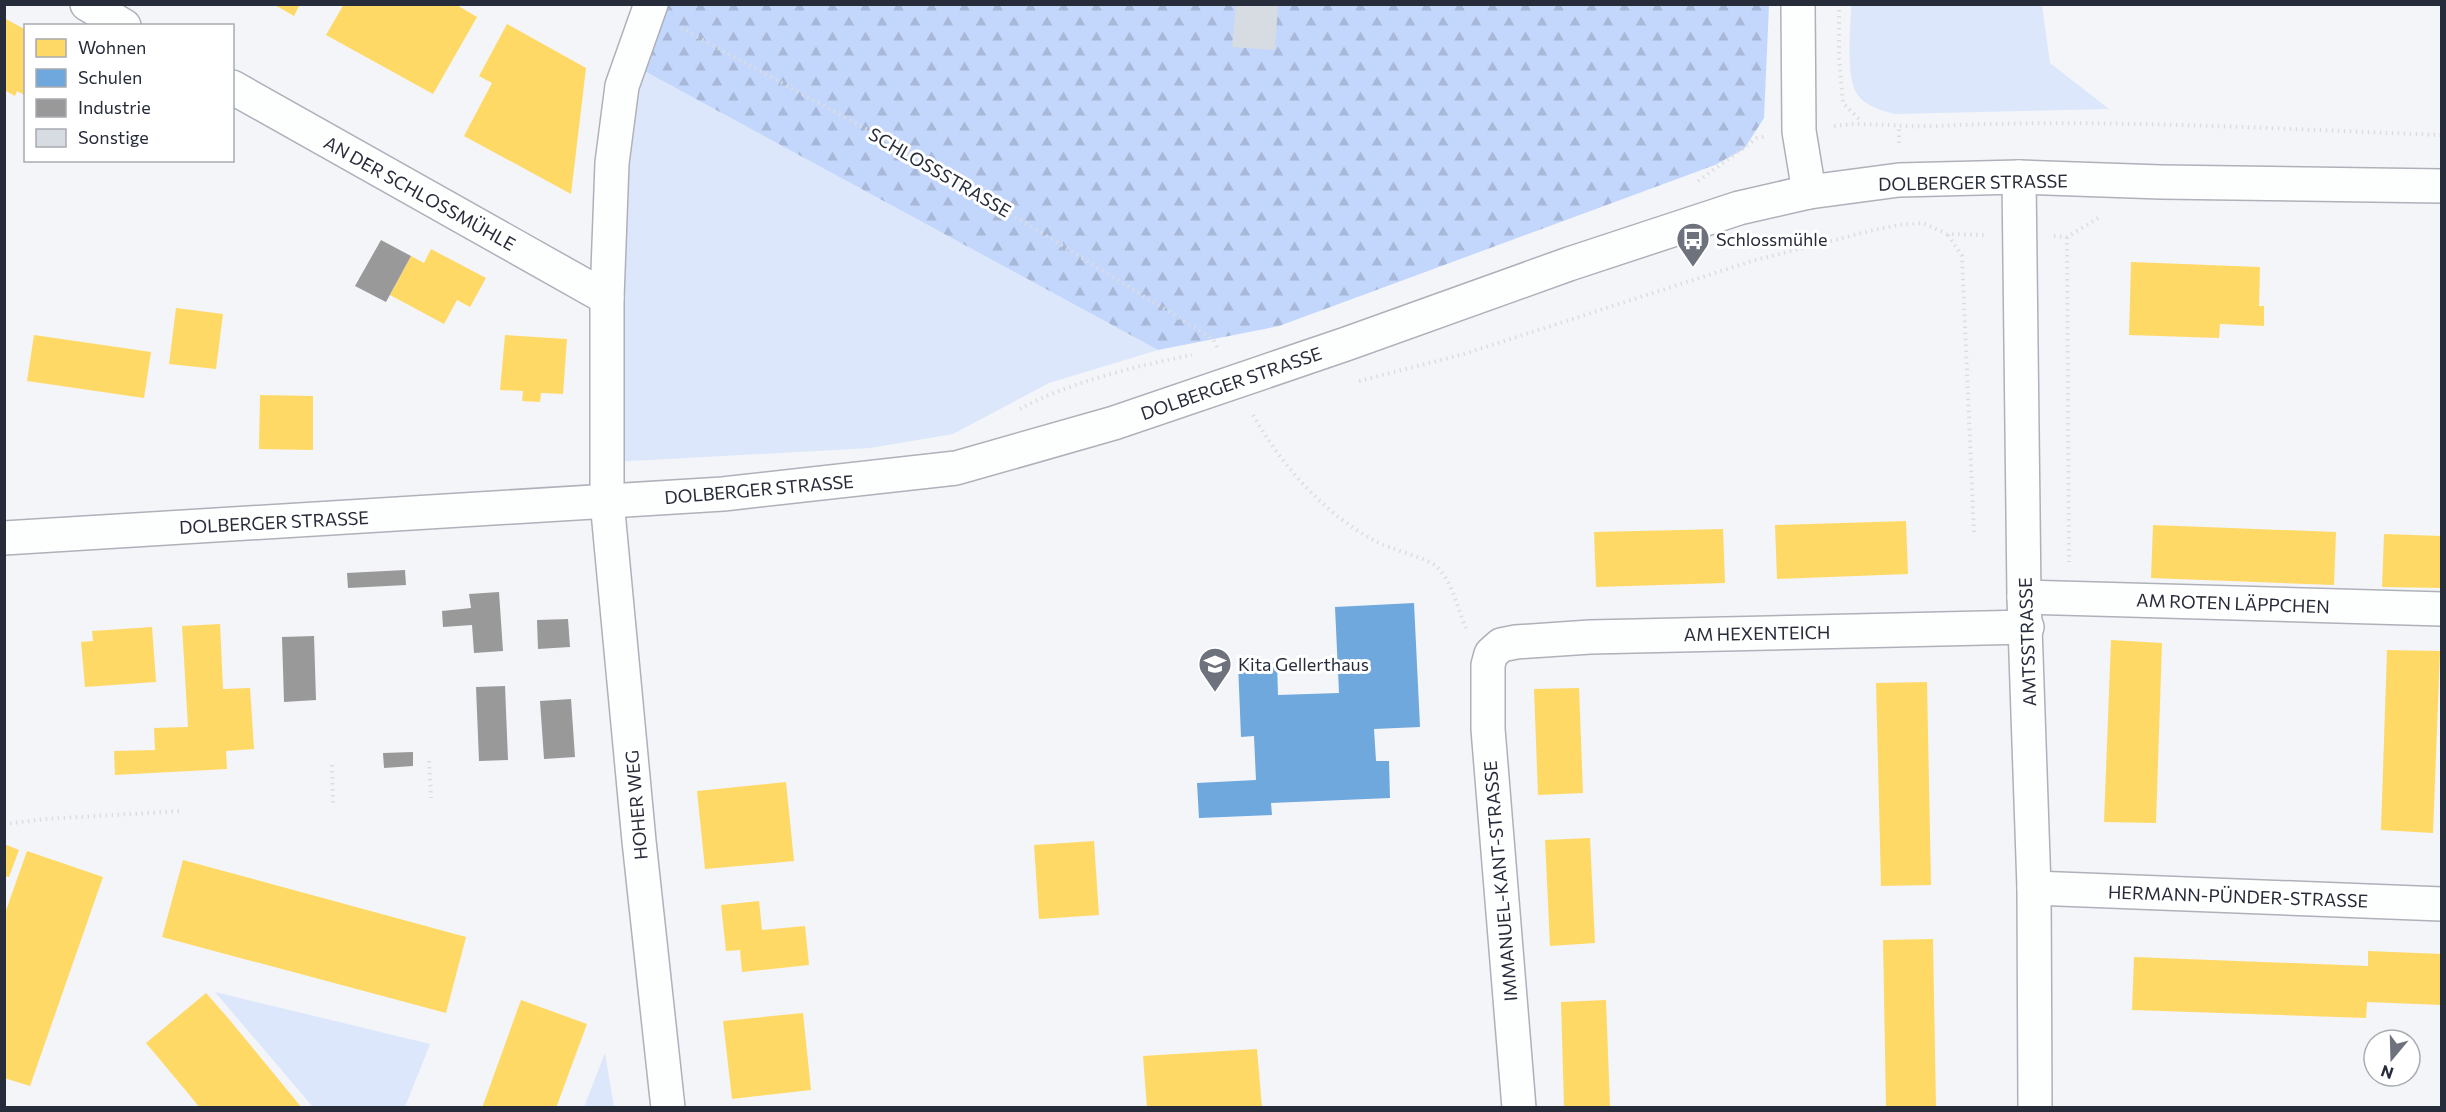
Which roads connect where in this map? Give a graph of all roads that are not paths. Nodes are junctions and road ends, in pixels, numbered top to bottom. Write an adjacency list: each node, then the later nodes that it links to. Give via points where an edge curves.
1 (87, 4): 4 (street)
2 (1798, 4): 8 (street, via 1799,131)
3 (646, 6): 9 (street, via 622,86 612,163)
4 (121, 24)
5 (234, 88): 9 (street, AN DER SCHLOSSMÜHLE)
6 (2019, 177): 7 (street, DOLBERGER STRASSE); 8 (street, DOLBERGER STRASSE, via 1899,180); 13 (street, AMTSSTRASSE)
7 (2442, 186)
8 (1809, 192): 10 (street, DOLBERGER STRASSE, via 1729,212 1569,264 1114,423 1000,457 907,474 723,494)
9 (607, 298): 10 (street)
10 (607, 501): 11 (street, DOLBERGER STRASSE); 17 (street, HOHER WEG)
11 (4, 538)
12 (2442, 609): 13 (street, AM ROTEN LÄPPCHEN, via 2069,598)
13 (2026, 612): 14 (street, AM HEXENTEICH, via 1516,642 1502,645); 15 (street, AMTSSTRASSE)
14 (1491, 654): 18 (street, IMMANUEL-KANT-STRASSE, via 1488,729)
15 (2034, 888): 16 (street, HERMANN-PÜNDER-STRASSE); 19 (street, AMTSSTRASSE)
16 (2442, 904)
17 (669, 1107)
18 (1519, 1107)
19 (2035, 1107)

